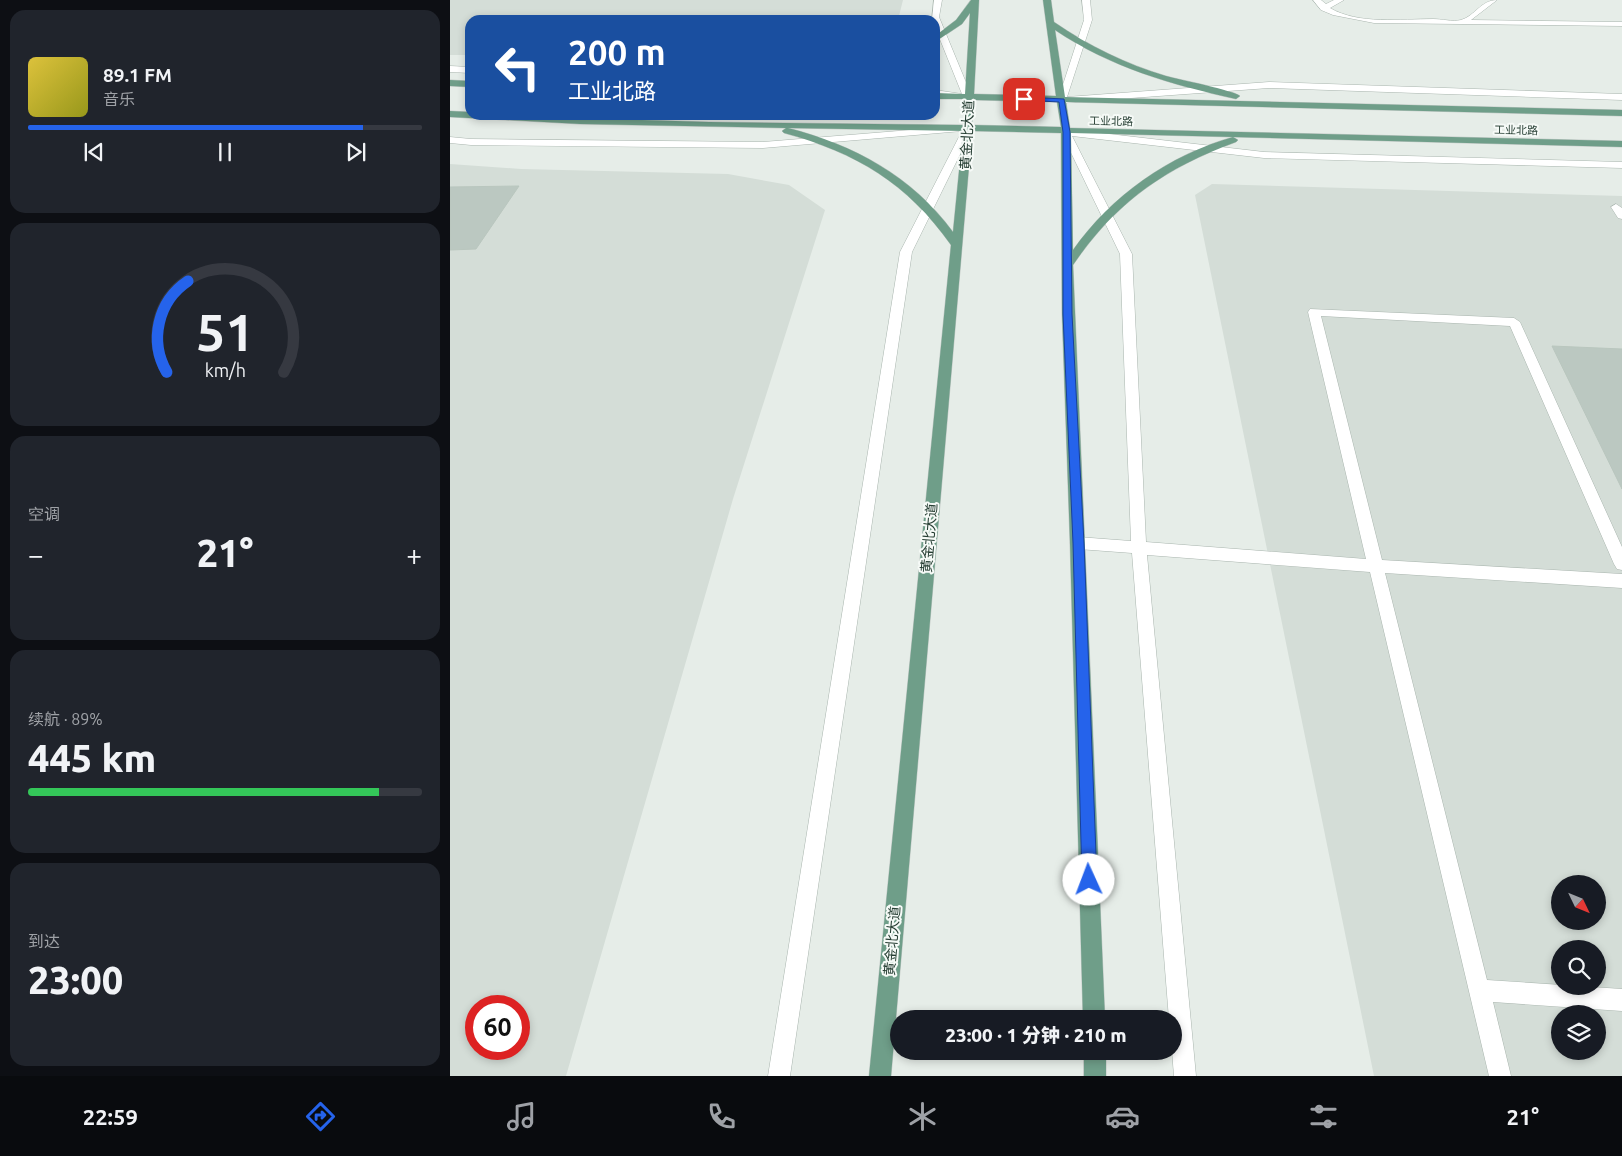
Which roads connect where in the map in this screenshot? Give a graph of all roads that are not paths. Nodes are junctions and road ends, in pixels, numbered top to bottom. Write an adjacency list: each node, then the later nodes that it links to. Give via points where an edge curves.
1 (938, 0): 9 (street)
2 (1047, 0): 11 (main road)
3 (1086, 0): 15 (street, via 1088,20)
4 (1317, 0): 8 (street)
5 (1340, 0): 8 (street)
6 (1493, 0): 10 (street)
7 (975, 1): 13 (main road, via 959,22); 22 (main road, 黄金北大道)
8 (1324, 8): 10 (street, via 1339,16 1374,21)
9 (936, 15)
10 (1464, 21): 12 (street)
11 (1050, 23): 15 (main road); 24 (main road)
12 (1622, 24)
13 (940, 36)
14 (940, 39): 22 (street)
15 (1080, 43): 20 (main road, via 1128,66); 24 (street)
16 (450, 70): 17 (street)
17 (465, 70)
18 (450, 83): 19 (main road)
19 (465, 84)
20 (1206, 90): 23 (street, via 1269,86); 24 (street); 25 (main road)
21 (940, 95): 22 (main road, 工业北路)
22 (968, 97): 24 (main road, 工业北路); 31 (main road, 黄金北大道)
23 (1622, 97)
24 (1062, 100): 25 (main road, 工业北路); 32 (main road)
25 (1281, 104): 26 (main road, 工业北路)
26 (1622, 113)
27 (450, 114): 28 (main road, 工业北路)
28 (465, 115)
29 (570, 120): 30 (main road, 工业北路)
30 (763, 126): 31 (main road, 工业北路); 35 (main road)
31 (968, 128): 32 (main road, 工业北路); 35 (street); 39 (street); 43 (main road, 黄金北大道)
32 (1066, 132): 33 (main road, 工业北路); 37 (street); 41 (street); 44 (main road)
33 (1244, 136): 36 (main road, 工业北路); 37 (main road)
34 (450, 140): 35 (street, via 763,145)
35 (819, 141): 39 (main road, via 852,153 877,167 901,182)
36 (1622, 144)
37 (1209, 148): 38 (street, via 1264,155); 41 (main road, via 1149,179)
38 (1622, 165)
39 (928, 207): 43 (main road); 54 (street, via 906,252)
40 (1622, 208): 42 (street, via 1616,207)
41 (1107, 214): 44 (main road); 46 (street, via 1126,254)
42 (1622, 216)
43 (956, 244): 55 (main road, 黄金北大道)
44 (1067, 266): 45 (main road)
45 (1078, 543): 46 (street); 52 (main road)
46 (1140, 548): 48 (street); 57 (street)
47 (1622, 564): 48 (street, via 1514,322 1314,312)
48 (1376, 566): 49 (street); 50 (street)
49 (1622, 581)
50 (1479, 990): 51 (street); 58 (street)
51 (1622, 1000)
52 (1094, 1010)
53 (1095, 1060): 56 (main road)
54 (779, 1076)
55 (880, 1076)
56 (1095, 1076)
57 (1185, 1076)
58 (1500, 1076)

